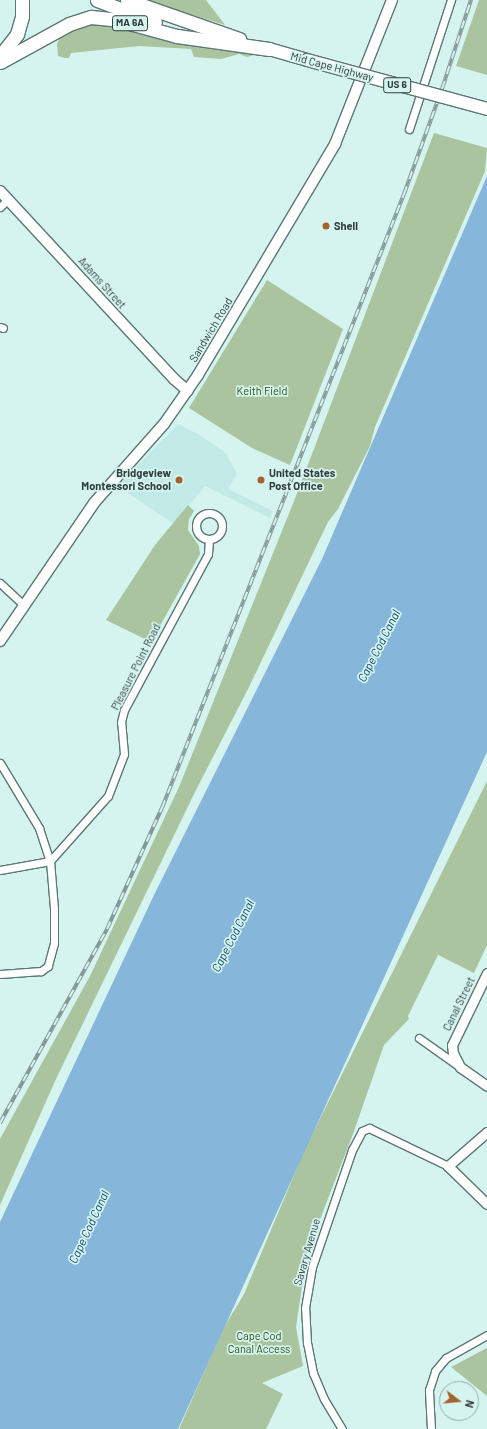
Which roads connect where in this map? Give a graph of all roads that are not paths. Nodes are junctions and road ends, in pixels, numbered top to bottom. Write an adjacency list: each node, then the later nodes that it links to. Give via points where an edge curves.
1 (22, 0): 7 (highway, via 22,16 17,34)
2 (97, 0): 6 (highway, Mid Cape Highway / US 6, via 169,27)
3 (127, 0): 6 (highway, Mid Cape Highway / US 6)
4 (392, 0): 14 (main road, Sandwich Road, via 335,144)
5 (451, 0): 10 (street)
6 (269, 49): 8 (highway, MA 6A, via 177,36 111,19 91,17 69,24); 9 (highway, Mid Cape Highway / US 6, bridge)
7 (0, 56)
8 (0, 62)
9 (487, 109)
10 (408, 129)
11 (0, 191): 12 (main road, Adams Street)
12 (8, 199): 13 (street); 14 (main road, Adams Street, via 174,379)
13 (0, 207)
14 (188, 391): 17 (main road, Sandwich Road, via 154,436 94,502)
15 (209, 539): 20 (street, Pleasure Point Road, via 208,554 124,710 121,722 124,754 108,796)
16 (0, 583): 17 (street)
17 (24, 605): 18 (main road, Sandwich Road)
18 (0, 641)
19 (0, 764): 20 (street, via 39,828)
20 (50, 861): 21 (street); 23 (street, via 54,943 50,963 41,971)
21 (0, 870)
22 (487, 973): 25 (street, Canal Street, via 452,1045)
23 (0, 974)
24 (419, 1038): 25 (street)
25 (460, 1067): 26 (street)
26 (487, 1086)
27 (487, 1132): 28 (street)
28 (448, 1166): 29 (street); 31 (street, Savary Avenue, via 374,1129 366,1129 359,1135 352,1150 308,1281 305,1308 307,1343 313,1373 324,1399)
29 (487, 1204)
30 (487, 1335): 32 (street, via 446,1358 435,1371 430,1390)
31 (342, 1429)
32 (431, 1429)

